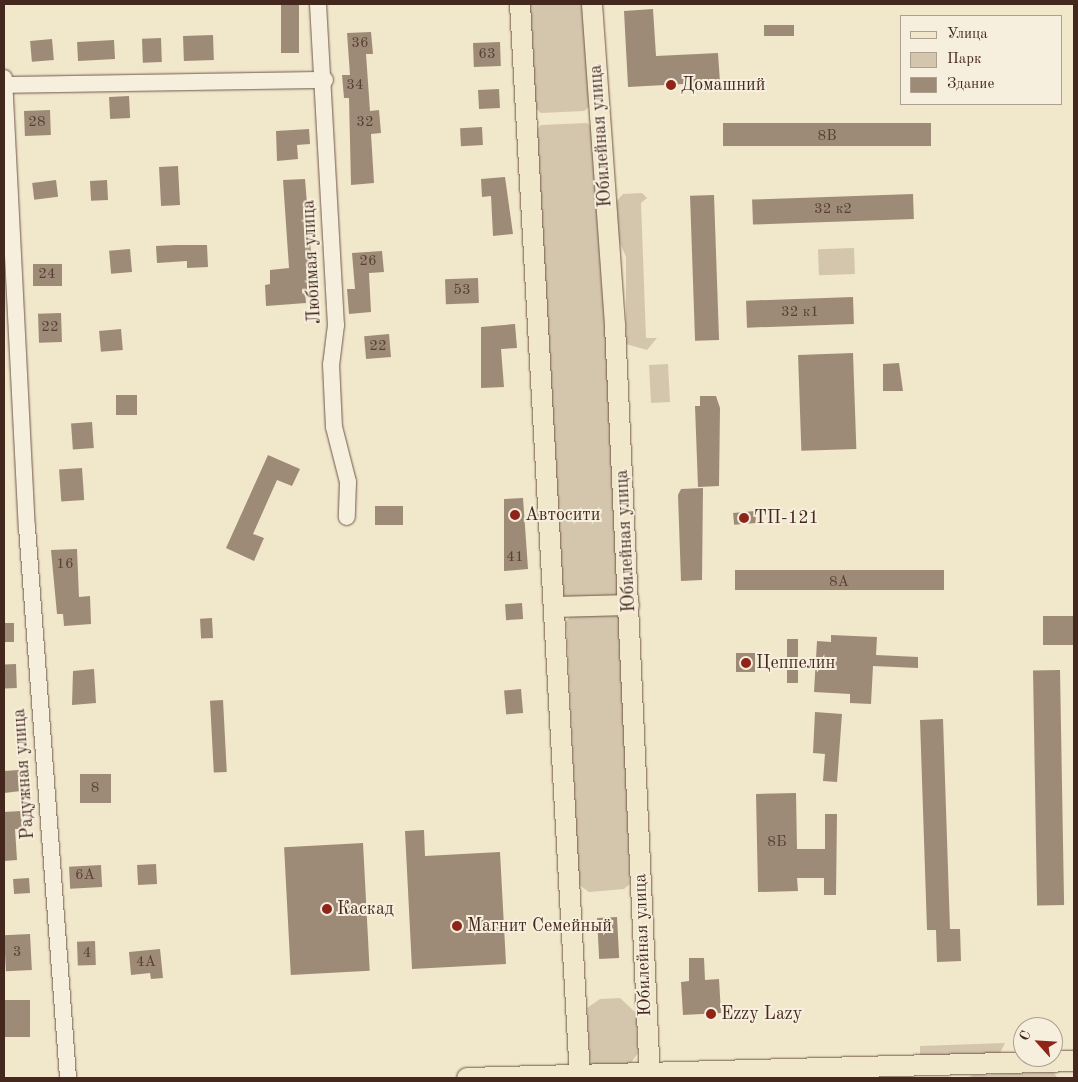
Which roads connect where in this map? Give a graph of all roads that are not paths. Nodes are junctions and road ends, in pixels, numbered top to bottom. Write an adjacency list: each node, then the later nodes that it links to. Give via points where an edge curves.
1 (318, 4): 5 (street, Любимая улица)
2 (520, 4): 9 (main road)
3 (592, 4): 8 (main road, Юбилейная улица)
4 (4, 78): 6 (street, Радужная улица)
5 (325, 80): 6 (street); 7 (street, Любимая улица, via 336,325 331,364 334,427 348,482)
6 (4, 85): 13 (street, Радужная улица, via 27,527)
7 (347, 517)
8 (629, 604): 9 (main road); 11 (main road, Юбилейная улица)
9 (555, 608): 12 (main road)
10 (1074, 1061): 11 (main road)
11 (650, 1076): 12 (main road)
12 (580, 1077): 14 (main road)
13 (68, 1078)
14 (467, 1078)

